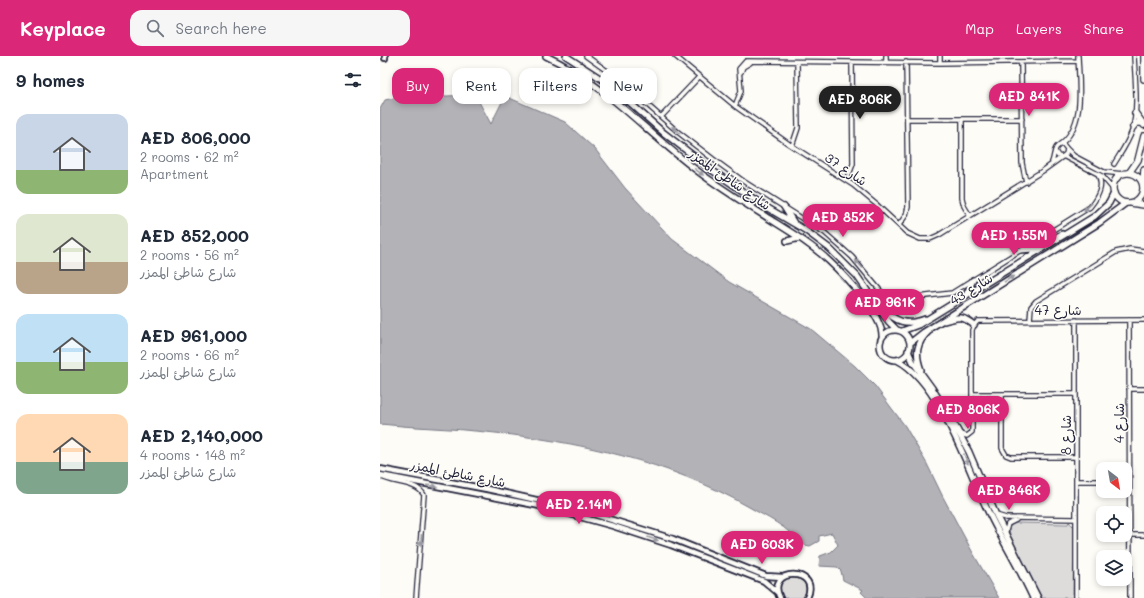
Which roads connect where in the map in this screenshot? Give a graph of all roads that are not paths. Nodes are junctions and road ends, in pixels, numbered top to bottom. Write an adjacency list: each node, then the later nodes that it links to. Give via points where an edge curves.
1 (546, 56): 50 (main road, شارع شاطئ الممزر, one-way to 50, via 596,85 707,178)
2 (566, 56): 47 (main road, شارع شاطئ الممزر, via 609,84 706,166)
3 (586, 56): 21 (street, via 617,78)
4 (675, 56): 17 (street, شارع 37)
5 (886, 56): 12 (street)
6 (940, 56): 15 (street)
7 (1078, 56): 16 (street)
8 (1134, 56): 20 (street)
9 (1144, 56): 18 (main road)
10 (797, 62): 11 (street); 19 (street, via 743,63 739,69 741,91); 29 (street, via 798,128)
11 (852, 62): 12 (street); 39 (street, via 853,164)
12 (886, 62): 13 (street)
13 (906, 62): 15 (street); 22 (street)
14 (1021, 62): 15 (street); 16 (street); 24 (street)
15 (940, 63)
16 (1078, 63): 27 (street, via 1079,108)
17 (698, 76): 19 (street, شارع 37); 21 (street)
18 (1144, 79)
19 (734, 105): 29 (street, شارع 37)
20 (1135, 113): 25 (main road); 26 (street)
21 (662, 118): 45 (street, one-way to 21, via 728,170)
22 (907, 119): 23 (street); 48 (street, via 908,207)
23 (962, 119): 24 (street); 46 (street, via 962,198)
24 (1022, 119): 40 (street, via 1024,174)
25 (1143, 124): 26 (main road, via 1136,123)
26 (1133, 127): 35 (street)
27 (1068, 136): 30 (street); 31 (street)
28 (1144, 136): 38 (main road, via 1138,160)
29 (790, 145): 39 (street, شارع 37)
30 (1059, 145): 31 (street); 32 (street)
31 (1067, 148): 33 (street); 38 (street, via 1074,156 1104,172)
32 (1055, 151): 33 (street, via 1058,156); 34 (street)
33 (1063, 157): 34 (street, شارع 37); 37 (street)
34 (1050, 164): 40 (street, شارع 37)
35 (1114, 164)
36 (1144, 170): 41 (main road)
37 (1097, 173): 42 (street, via 1105,178); 52 (street, one-way to 52, via 1101,180 1101,188 1090,207)
38 (1126, 174): 41 (main road, via 1136,175); 42 (main road, via 1116,180)
39 (845, 180): 48 (street, شارع 37, via 873,201)
40 (1028, 181): 46 (street, شارع 37)
41 (1143, 188): 43 (main road, via 1140,198)
42 (1113, 191): 43 (main road, via 1119,200); 49 (main road, شارع 43, via 1109,203 1103,210)
43 (1128, 203): 44 (main road); 62 (main road, شارع 43, one-way to 43)
44 (1144, 205)
45 (784, 207): 47 (main road); 54 (street, one-way to 45, via 946,294 891,298 883,294 859,264 838,244 811,223)
46 (970, 216): 48 (street, شارع 37, via 930,239 915,237)
47 (794, 224): 56 (main road, شارع شاطئ الممزر, via 822,242 843,261)
48 (897, 224)
49 (1070, 232): 52 (main road, via 1033,249); 55 (main road, شارع 43)
50 (800, 238): 51 (main road); 66 (main road, شارع شاطئ الممزر, via 826,258 850,282 875,316 881,327)
51 (787, 241)
52 (1020, 250): 54 (street)
53 (1144, 251): 58 (street, via 1126,249 1113,254 1036,301 1031,308)
54 (973, 280): 55 (main road)
55 (966, 296): 57 (main road, شارع 43)
56 (874, 299): 57 (main road, via 891,317 901,322 912,323); 64 (main road, شارع شاطئ الممزر)
57 (935, 315): 65 (main road, شارع 43, via 911,329)
58 (1030, 320): 59 (street, شارع 47); 63 (street, شارع 47, via 980,320)
59 (1076, 320): 60 (street, شارع 47); 75 (street, شارع 8)
60 (1129, 320): 61 (street, شارع 47); 71 (street, شارع 4)
61 (1144, 320)
62 (939, 322): 63 (main road, via 960,317); 67 (main road, شارع 43); 70 (main road, via 922,338 918,347 917,359)
63 (974, 325): 73 (street)
64 (896, 330): 65 (main road); 66 (main road, via 889,330)
65 (902, 331): 67 (main road)
66 (882, 336): 69 (main road, via 882,353 890,359)
67 (910, 343): 68 (main road)
68 (908, 351): 69 (main road, via 904,357); 70 (main road)
69 (897, 360): 95 (main road, one-way to 95, via 917,374 949,424 987,509)
70 (923, 375): 76 (main road)
71 (1129, 389): 72 (street); 78 (street, شارع 4)
72 (1144, 389)
73 (972, 394): 74 (street); 76 (street, via 972,432 967,436)
74 (1002, 394): 75 (street); 77 (street, via 1002,448 1006,455)
75 (1076, 394): 77 (street, شارع 8)
76 (960, 434): 83 (main road)
77 (1076, 457): 81 (street, شارع 8)
78 (1127, 462)
79 (380, 469): 90 (street, شارع شاطئ الممزر, via 535,499 582,511 673,539 766,576)
80 (380, 476): 91 (street, شارع شاطئ الممزر, one-way to 91, via 540,506 613,526 764,581); 92 (street, one-way to 92, via 418,488 424,495)
81 (1076, 481): 82 (street); 85 (street, شارع 8)
82 (1096, 481)
83 (996, 515): 84 (street); 86 (main road)
84 (1019, 519): 85 (street); 86 (street, via 1008,524)
85 (1076, 520): 97 (street, شارع 8)
86 (1005, 534): 96 (main road)
87 (1132, 535): 88 (street)
88 (1144, 535)
89 (1130, 542): 98 (street, شارع 4)
90 (784, 577): 91 (street, via 778,584); 94 (street, شارع شاطئ الممزر, via 797,574 805,579 809,587)
91 (777, 592): 93 (street)
92 (416, 598)
93 (780, 598)
94 (807, 598)
95 (1032, 598)
96 (1038, 598)
97 (1076, 598)
98 (1130, 598)

